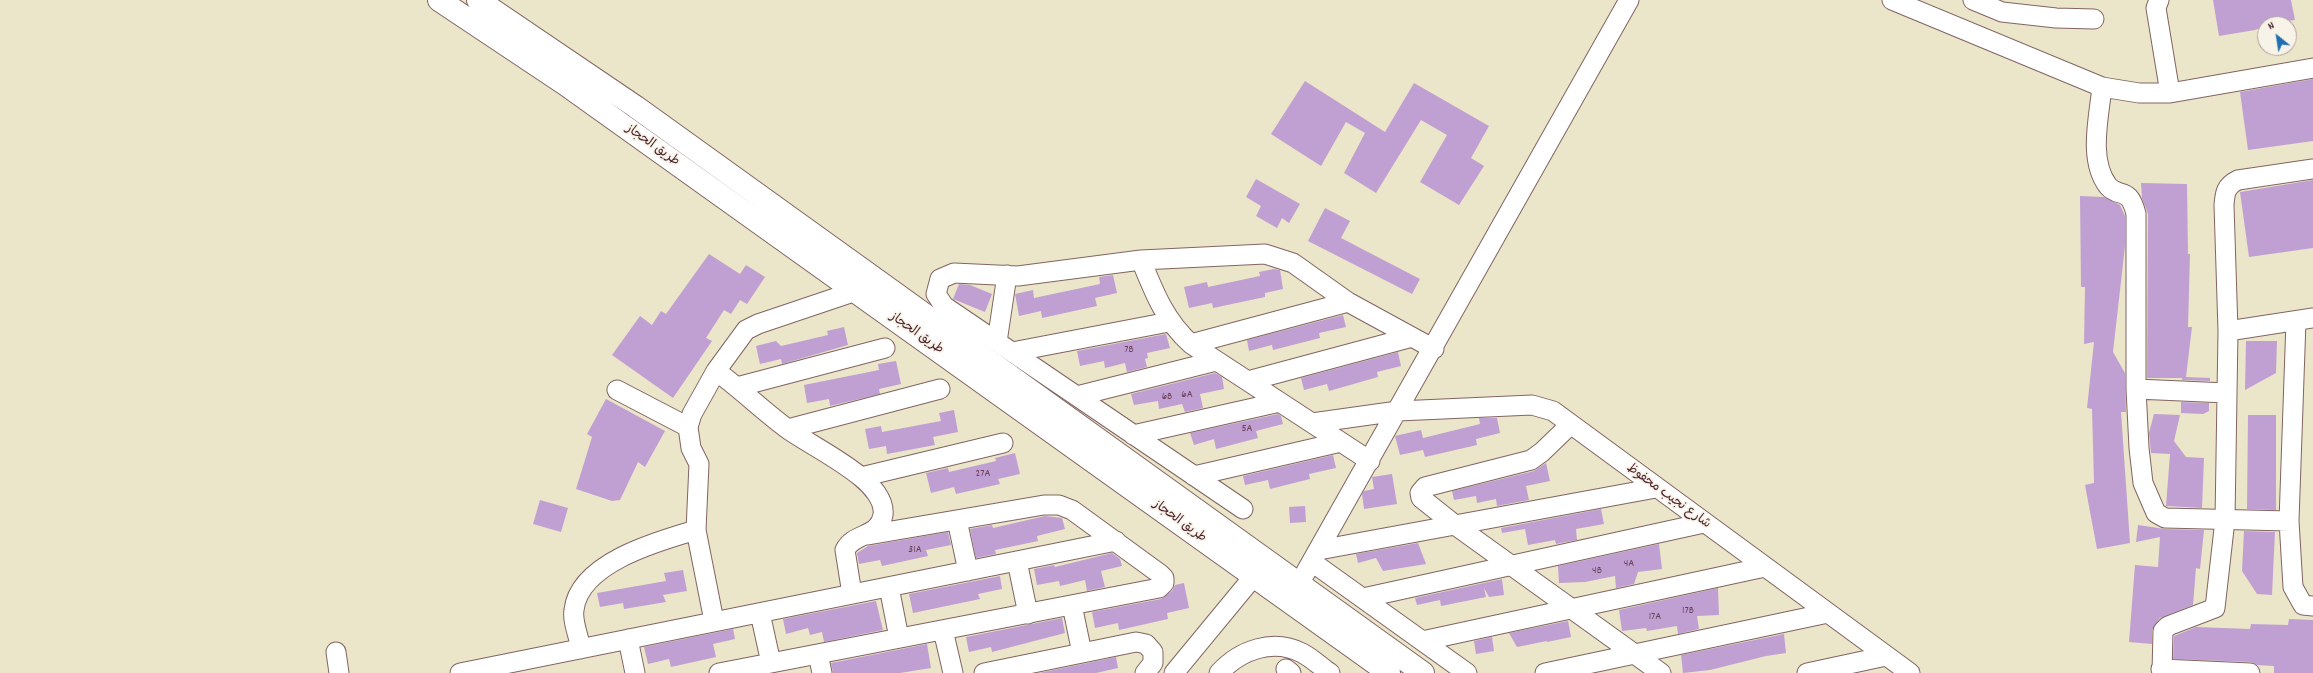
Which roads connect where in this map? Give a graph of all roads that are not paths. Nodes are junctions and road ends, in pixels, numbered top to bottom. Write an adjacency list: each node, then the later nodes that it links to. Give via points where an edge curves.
1 (439, 0): 14 (main road, طريق الحجاز, via 565,84)
2 (478, 0): 61 (main road, طريق الحجاز, via 636,107)
3 (1629, 0): 23 (street)
4 (1892, 0): 9 (street)
5 (1972, 0): 7 (street, via 2002,12)
6 (2159, 0): 10 (street, via 2156,8)
7 (2094, 19)
8 (2313, 68): 10 (street)
9 (2102, 87): 10 (street, via 2139,93); 29 (street, via 2097,138 2100,175 2110,188 2125,194 2133,201 2136,214)
10 (2170, 93)
11 (2313, 169): 18 (street, via 2238,180 2229,185 2225,192)
12 (1142, 260): 13 (street, via 1018,276); 15 (street, via 1264,254 1293,263); 17 (street, via 1158,302)
13 (1007, 275): 21 (street); 21 (street, via 949,273 940,279 936,289 940,303)
14 (856, 291): 25 (street, via 746,330); 60 (main road, طريق الحجاز)
15 (1348, 302): 19 (street); 20 (street)
16 (2305, 320): 18 (street); 49 (street)
17 (1169, 322): 20 (street); 21 (street)
18 (2228, 331): 31 (street)
19 (1412, 337): 23 (street); 26 (street)
20 (1191, 344): 24 (street)
21 (1004, 347): 32 (street)
22 (885, 348): 27 (street)
23 (1434, 349): 34 (street)
24 (1216, 361): 26 (street); 32 (street)
25 (716, 371): 27 (street); 37 (street, via 692,414)
26 (1248, 382): 33 (street)
27 (737, 387): 38 (street)
28 (940, 389): 38 (street)
29 (2136, 389): 31 (street); 48 (street, via 2143,483 2156,513 2165,518)
30 (616, 390): 37 (street)
31 (2227, 393): 48 (street)
32 (1076, 396): 39 (street)
33 (1280, 402): 35 (street); 39 (street)
34 (1398, 411): 35 (street, شارع نجيب محفوظ); 36 (street, شارع نجيب محفوظ, via 1532,406 1553,411); 42 (street)
35 (1312, 423): 40 (street)
36 (1570, 425): 45 (street, شارع نجيب محفوظ); 51 (street, via 1531,460 1423,489 1420,493 1422,500)
37 (688, 427): 52 (street, via 691,448 699,464)
38 (788, 429): 44 (street)
39 (1133, 435): 43 (street)
40 (1342, 442): 42 (street); 43 (street)
41 (1003, 443): 44 (street)
42 (1370, 461): 55 (street)
43 (1194, 476): 46 (street)
44 (861, 477): 53 (street, via 876,494 883,513 878,526)
45 (1656, 488): 50 (street, شارع نجيب محفوظ); 51 (street)
46 (1243, 509)
47 (957, 520): 53 (street); 54 (street, via 1044,505 1059,505 1072,510); 59 (street)
48 (2225, 520): 49 (street); 83 (street, via 2215,608 2168,626 2163,631)
49 (2289, 521): 66 (street, via 2293,587 2303,605)
50 (1704, 523): 57 (street); 58 (street, شارع نجيب محفوظ)
51 (1455, 525): 55 (street); 57 (street)
52 (696, 530): 71 (street); 76 (street, via 662,540 629,554 589,580 576,600 573,611)
53 (868, 535): 63 (street, via 851,541 845,550)
54 (1116, 542): 56 (street); 65 (street, via 1162,576 1163,586)
55 (1315, 556): 61 (street); 64 (street)
56 (1017, 562): 59 (street); 70 (street)
57 (1512, 566): 64 (street); 67 (street)
58 (1765, 567): 67 (street); 69 (street, شارع نجيب محفوظ)
59 (968, 571): 62 (street)
60 (1254, 576): 92 (street); 95 (main road, طريق الحجاز)
61 (1299, 584): 96 (main road, طريق الحجاز)
62 (889, 587): 63 (street); 73 (street)
63 (852, 594): 68 (street)
64 (1363, 598): 75 (street)
65 (1072, 605): 70 (street); 78 (street)
66 (2313, 606)
67 (1571, 608): 75 (street); 80 (street)
68 (760, 613): 71 (street); 82 (street)
69 (1828, 613): 80 (street); 81 (street, شارع نجيب محفوظ)
70 (1028, 614): 72 (street)
71 (714, 621): 74 (street)
72 (943, 630): 73 (street); 90 (street)
73 (899, 638): 79 (street)
74 (628, 640): 76 (street); 87 (street)
75 (1422, 641): 97 (street)
76 (581, 649): 86 (street)
77 (336, 652): 85 (street)
78 (1082, 653): 84 (street); 91 (street, via 1136,642 1146,644 1154,657 1153,663)
79 (818, 654): 82 (street); 89 (street)
80 (1635, 654): 98 (street); 99 (street)
81 (1886, 656): 100 (street); 101 (street, شارع نجيب محفوظ)
82 (771, 663): 88 (street)
83 (2162, 671): 102 (street)
84 (994, 672)
85 (339, 673)
86 (460, 673)
87 (635, 673)
88 (719, 673)
89 (822, 673)
90 (952, 673)
91 (1145, 673)
92 (1174, 673)
93 (1219, 673): 94 (street, via 1242,654 1272,646 1303,654)
94 (1330, 673)
95 (1389, 673)
96 (1423, 673)
97 (1467, 673)
98 (1545, 673)
99 (1661, 673)
100 (1807, 673)
101 (1910, 673)
102 (2250, 673)

